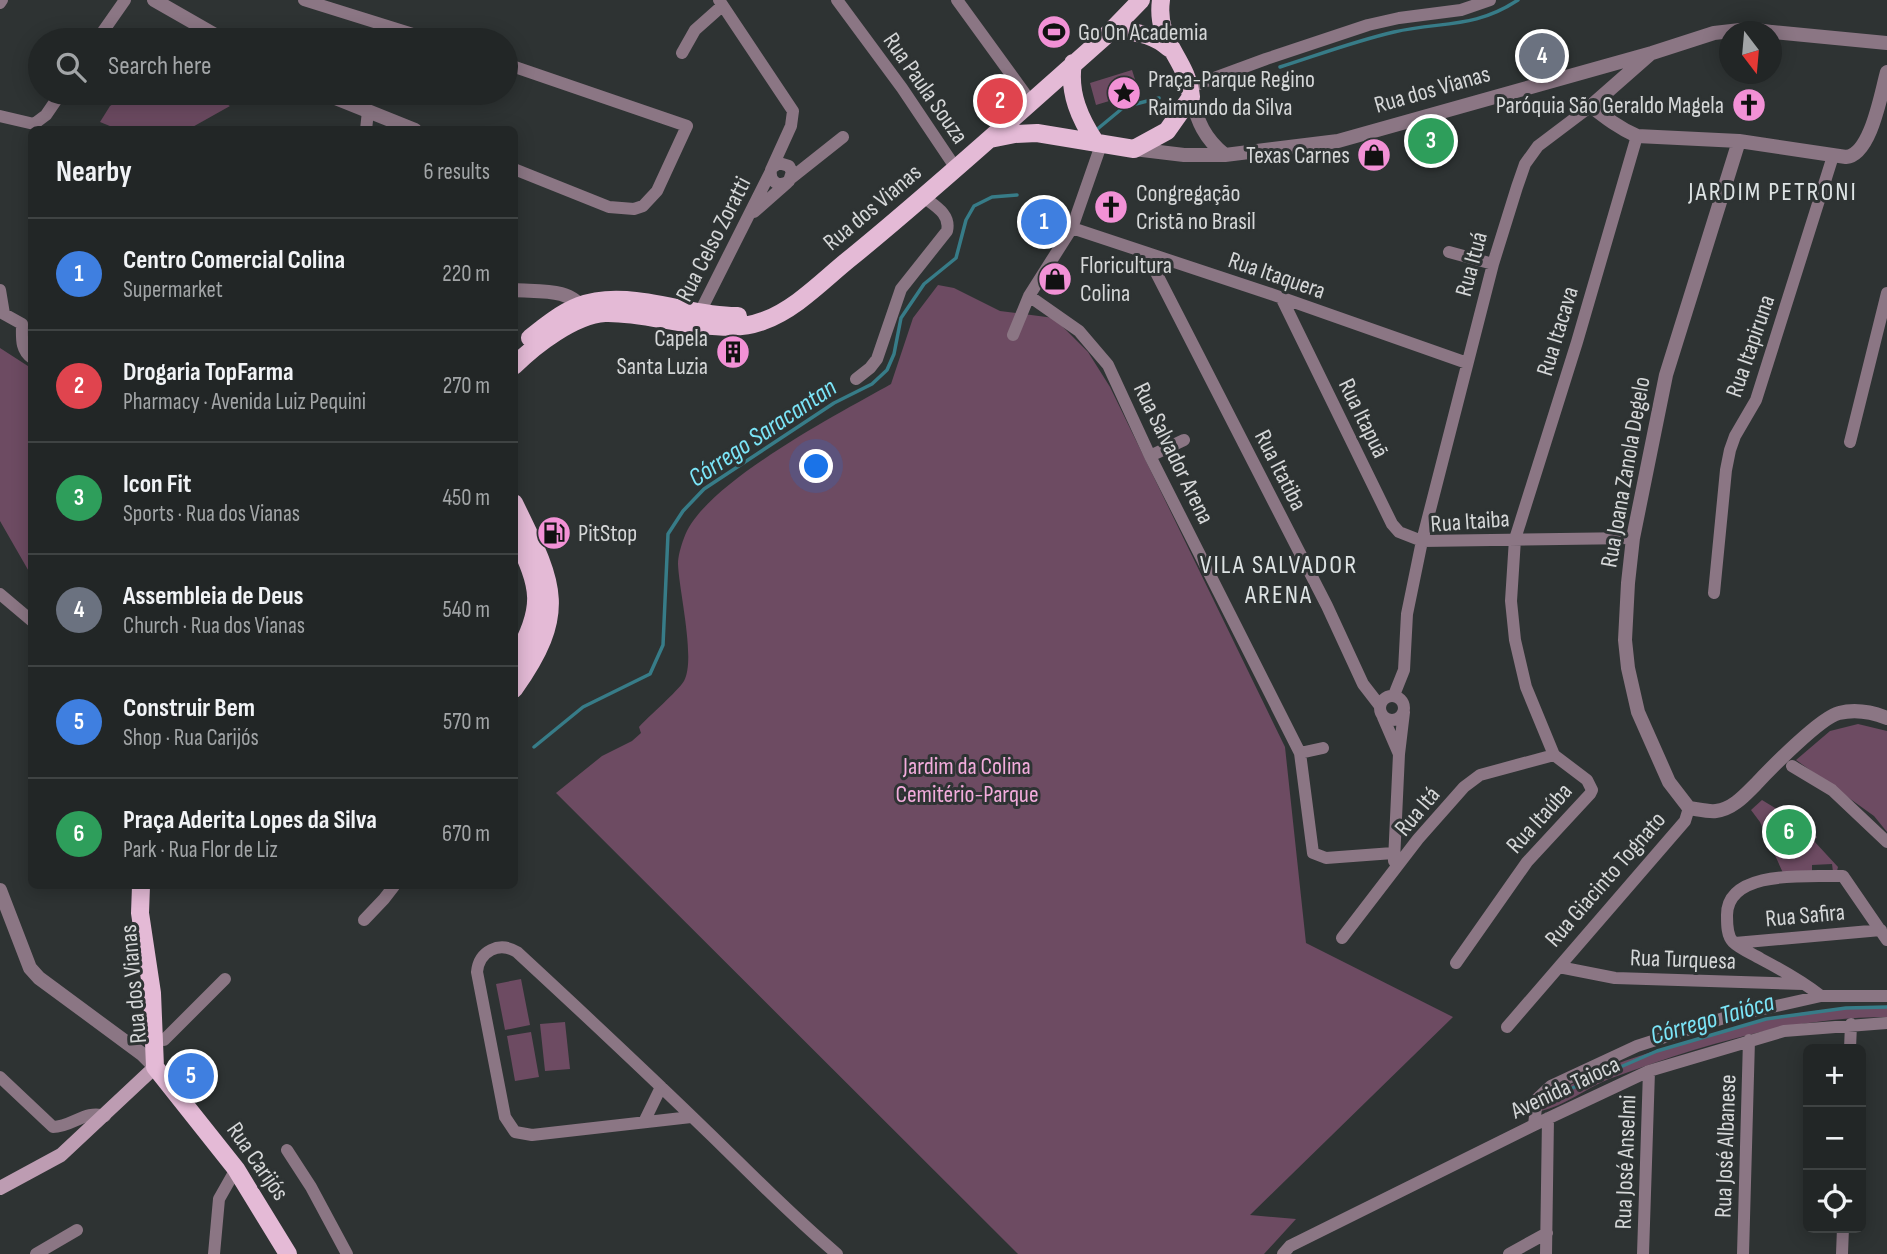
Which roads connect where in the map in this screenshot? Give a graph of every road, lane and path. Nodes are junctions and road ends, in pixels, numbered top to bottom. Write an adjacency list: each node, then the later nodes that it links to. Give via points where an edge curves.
1 (125, 0): 10 (street)
2 (154, 0): 11 (street)
3 (304, 0): 12 (street)
4 (837, 0): 40 (street, Rua Paula Souza)
5 (957, 0): 24 (street)
6 (1141, 0): 13 (main road)
7 (1161, 0): 17 (main road, via 1162,28)
8 (1490, 0): 23 (street, via 1461,10 1368,25 1266,59)
9 (721, 3): 18 (street, via 695,30); 41 (street, Rua Celso Zoratti, via 793,111)
10 (105, 28)
11 (203, 28)
12 (394, 28)
13 (1110, 32): 17 (main road, via 1146,34); 20 (main road)
14 (1719, 32): 19 (street, Rua dos Vianas)
15 (1782, 33): 16 (street, Rua dos Vianas)
16 (1887, 43)
17 (1169, 48): 23 (main road, via 1179,60)
18 (682, 53)
19 (1652, 53): 27 (street, Rua Ituá); 38 (street, Rua dos Vianas, via 1338,141)
20 (1073, 63): 24 (main road); 36 (main road, via 1076,107)
21 (518, 68): 42 (street, via 687,126 651,200 634,209 609,207)
22 (1887, 72): 39 (street, via 1862,148 1851,157)
23 (1191, 92): 37 (main road, via 1167,131); 38 (street, via 1209,142)
24 (1031, 102): 34 (main road)
25 (53, 105): 29 (street, via 34,124)
26 (353, 105): 28 (street)
27 (1591, 106): 32 (street, via 1612,124); 49 (street, Rua Ituá, via 1538,146 1525,164)
28 (368, 111): 30 (street); 31 (street)
29 (0, 116)
30 (366, 126)
31 (402, 126)
32 (1637, 136): 35 (street); 68 (street, Rua Itacava)
33 (843, 137): 43 (street)
34 (987, 140): 36 (main road, Rua dos Vianas, via 1027,133); 40 (main road, Rua dos Vianas)
35 (1739, 141): 39 (street); 67 (street, Rua Joana Zanola Degelo, via 1666,375)
36 (1098, 144): 37 (main road, Rua dos Vianas); 46 (street)
37 (1134, 149): 38 (street, Rua dos Vianas)
38 (1225, 155)
39 (1833, 156): 71 (street, Rua Itapiruna, via 1756,400 1730,450)
40 (956, 167): 44 (main road, Rua dos Vianas)
41 (771, 170): 43 (street, via 777,184); 43 (street, via 782,163 789,166); 45 (street, Rua Celso Zoratti)
42 (518, 171)
43 (789, 181): 45 (street)
44 (922, 196): 56 (main road, Rua dos Vianas, via 796,302 742,315); 62 (street, via 944,214 947,231 901,289 877,359)
45 (749, 217): 56 (street, Rua Celso Zoratti)
46 (1072, 228): 48 (street, Rua Itaquera); 53 (street)
47 (1449, 252): 49 (street)
48 (1146, 253): 54 (street, Rua Itaquera); 77 (street, Rua Itatiba, via 1363,684)
49 (1493, 264): 61 (street, Rua Ituá)
50 (518, 289): 55 (street, via 569,295)
51 (0, 290): 59 (street, via 5,314 22,324 22,344)
52 (1887, 293): 64 (street)
53 (1029, 296): 57 (street); 65 (street, Rua Salvador Arena, via 1079,331 1098,351)
54 (1282, 299): 61 (street, Rua Itaquera); 70 (street, Rua Itapuã, via 1392,524)
55 (584, 311): 56 (main road, Rua dos Vianas, via 614,300); 58 (main road, Rua dos Vianas, via 548,323); 60 (main road, Rua dos Vianas)
56 (697, 318)
57 (1013, 335)
58 (518, 347)
59 (28, 355)
60 (518, 362)
61 (1467, 363): 70 (street, Rua Ituá)
62 (856, 379)
63 (1184, 440): 65 (street)
64 (1850, 442)
65 (1150, 456): 80 (street, Rua Salvador Arena)
66 (518, 511): 75 (main road, via 542,561 551,599 541,647)
67 (1633, 538): 68 (street, Rua Itaiba); 84 (street, Rua Joana Zanola Degelo, via 1625,640 1628,668 1638,712 1655,754)
68 (1515, 539): 70 (street, Rua Itaiba); 82 (street, Rua Itaúba, via 1511,601 1515,640 1526,687)
69 (518, 540): 74 (main road, via 533,572 537,604)
70 (1422, 541): 76 (street, Rua Itaiba, via 1407,614)
71 (1714, 593)
72 (0, 594): 73 (street)
73 (28, 618)
74 (518, 654)
75 (518, 683)
76 (1401, 704): 77 (street, via 1384,698); 77 (street, via 1395,720); 81 (street, Rua Itaiba)
77 (1381, 711): 81 (street, Rua Itatiba)
78 (1887, 718): 84 (street, Rua Giacinto Tognato, via 1854,711 1831,716 1731,806 1716,811)
79 (1323, 748): 80 (street)
80 (1300, 753): 88 (street, Rua Salvador Arena, via 1313,853 1326,858)
81 (1399, 754): 85 (street, Rua Itaiba)
82 (1554, 755): 86 (street, Rua Itá, via 1480,775); 98 (street, Rua Itaúba, via 1587,780 1590,794 1527,862)
83 (1792, 766): 87 (street, via 1832,790)
84 (1689, 808): 99 (street, Rua Giacinto Tognato, via 1685,821)
85 (1395, 824): 86 (street); 88 (street, Rua Itaiba)
86 (1418, 839): 89 (street, Rua Itá)
87 (1887, 842)
88 (1394, 853): 89 (street, Rua Itaiba)
89 (1395, 872): 96 (street, Rua Itá)
90 (141, 889): 111 (main road, Rua dos Vianas)
91 (153, 889): 107 (main road, Rua dos Vianas)
92 (392, 889): 94 (street)
93 (0, 890): 111 (street, via 30,968)
94 (364, 919)
95 (1884, 935): 97 (street, Rua Safira); 97 (street, via 1843,876 1781,878 1752,883 1730,903 1728,929)
96 (1342, 938)
97 (1734, 943): 101 (street)
98 (1455, 963)
99 (1559, 967): 101 (street, Rua Turquesa, via 1615,978); 106 (street, Rua Giacinto Tognato)
100 (225, 979): 107 (street)
101 (1807, 985): 102 (street)
102 (1821, 996): 103 (street); 118 (street, via 1727,1017 1637,1046 1552,1086 1537,1099)
103 (1887, 996)
104 (1887, 1023): 105 (street, Avenida Taioca)
105 (1851, 1024): 108 (street, Avenida Taioca); 109 (street)
106 (1507, 1027)
107 (164, 1040): 111 (main road, Rua dos Vianas)
108 (1749, 1040): 110 (street, Avenida Taioca); 125 (street, Rua José Albanese)
109 (1850, 1044)
110 (1649, 1071): 116 (street, Avenida Taioca); 134 (street, Rua José Anselmi)
111 (159, 1072): 114 (main road); 120 (main road, Rua Carijós)
112 (0, 1077): 114 (street, via 53,1127 92,1113)
113 (661, 1087): 115 (street); 117 (street); 117 (street, via 517,952 493,948 480,958 477,972 509,1126 532,1135)
114 (105, 1116): 121 (main road, via 61,1155)
115 (691, 1117): 117 (street); 130 (street)
116 (1548, 1118): 118 (street, Avenida Taioca); 123 (street)
117 (644, 1122)
118 (1534, 1125): 131 (street, Avenida Taioca, via 1290,1246)
119 (287, 1150): 129 (street)
120 (236, 1169): 127 (street, via 219,1199); 128 (main road, Rua Carijós)
121 (0, 1188)
122 (77, 1230): 126 (street)
123 (1547, 1233): 132 (street); 133 (street)
124 (1843, 1233): 135 (street)
125 (1745, 1252)
126 (36, 1254)
127 (214, 1254)
128 (289, 1254)
129 (347, 1254)
130 (837, 1254)
131 (1283, 1254)
132 (1509, 1254)
133 (1546, 1254)
134 (1643, 1254)
135 (1842, 1254)

